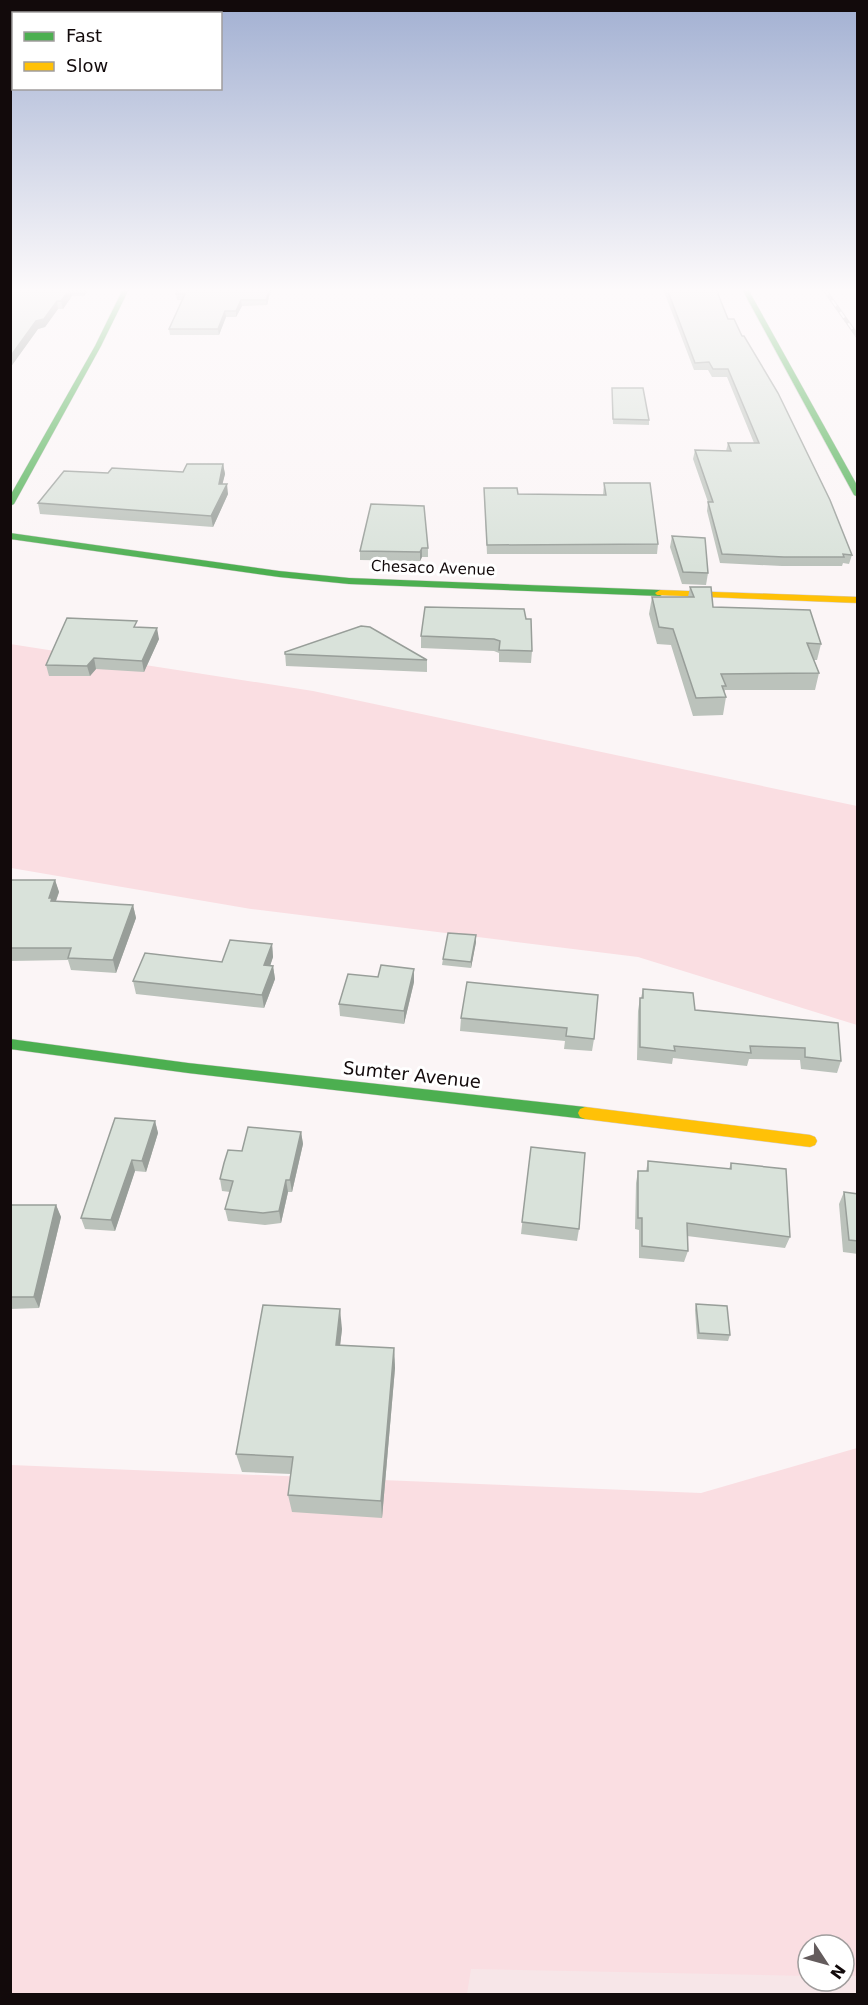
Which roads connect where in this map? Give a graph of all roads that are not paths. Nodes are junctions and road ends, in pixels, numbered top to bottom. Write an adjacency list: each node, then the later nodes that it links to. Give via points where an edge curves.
1 (78, 383): 4 (street)
2 (796, 383): 3 (street)
3 (858, 495)
4 (10, 504)
5 (10, 536): 6 (street, Chesaco Avenue, via 349,581)
6 (858, 600)
7 (10, 1044): 8 (street, Sumter Avenue)
8 (810, 1141)

